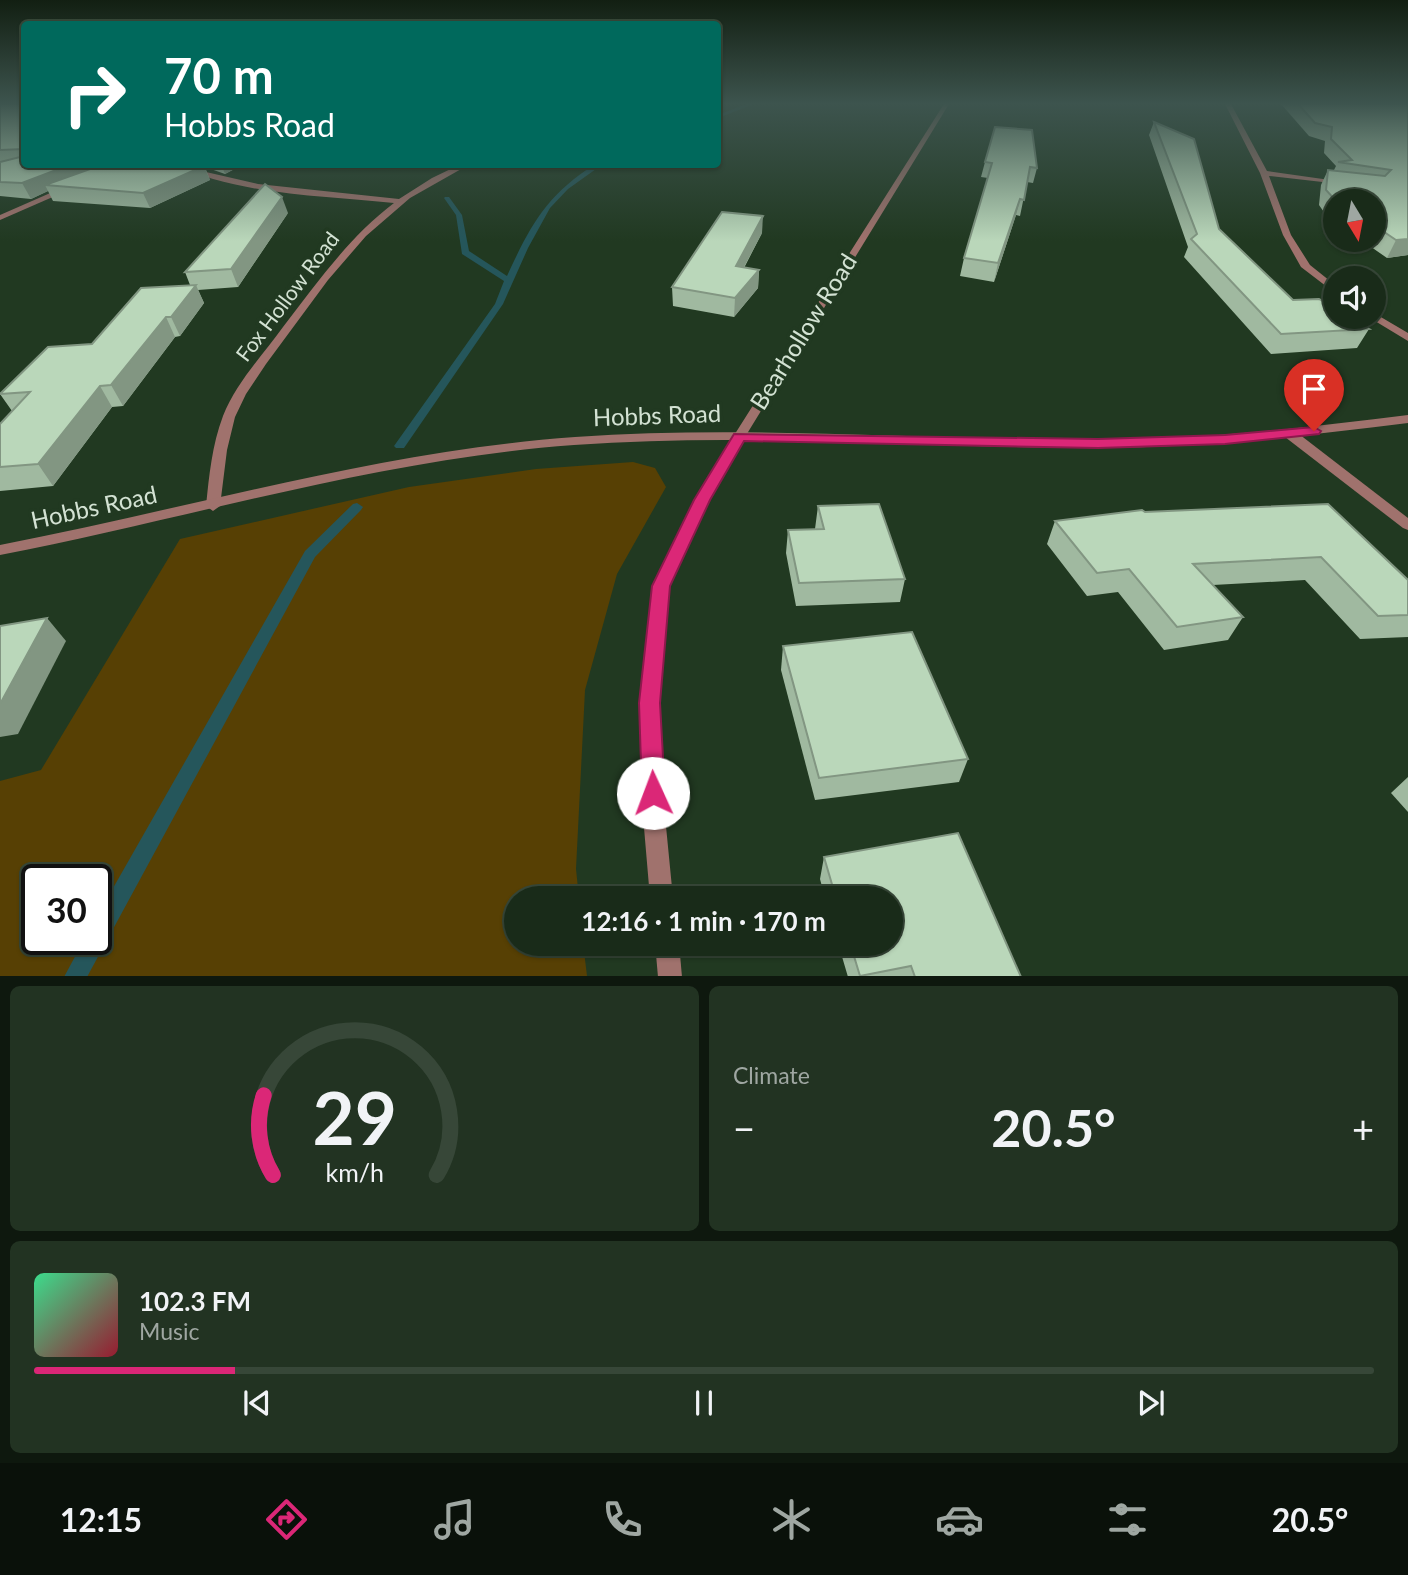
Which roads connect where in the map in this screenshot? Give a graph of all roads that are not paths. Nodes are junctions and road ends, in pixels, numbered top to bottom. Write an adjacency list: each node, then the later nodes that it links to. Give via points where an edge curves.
1 (919, 150): 15 (street, Bearhollow Road)
2 (1252, 150): 5 (street)
3 (191, 168): 8 (street, via 269,186)
4 (458, 168): 8 (street, Fox Hollow Road)
5 (1264, 173): 6 (street); 10 (street, via 1287,235 1306,267)
6 (1352, 184)
7 (75, 186): 9 (street)
8 (397, 201): 16 (street, Fox Hollow Road, via 342,255 247,383 230,416)
9 (0, 218)
10 (1323, 280)
11 (1386, 324): 12 (street)
12 (1408, 338)
13 (1408, 419): 14 (street, Hobbs Road)
14 (1290, 434): 15 (street, Hobbs Road, via 1098,444); 17 (street)
15 (739, 437): 16 (street, Hobbs Road, via 626,438 511,448 409,463); 19 (street, Bearhollow Road, via 702,500 661,586 650,703)
16 (213, 506): 18 (street, Hobbs Road)
17 (1408, 525)
18 (0, 550)
19 (661, 886)
20 (668, 956): 21 (street)
21 (670, 976)

